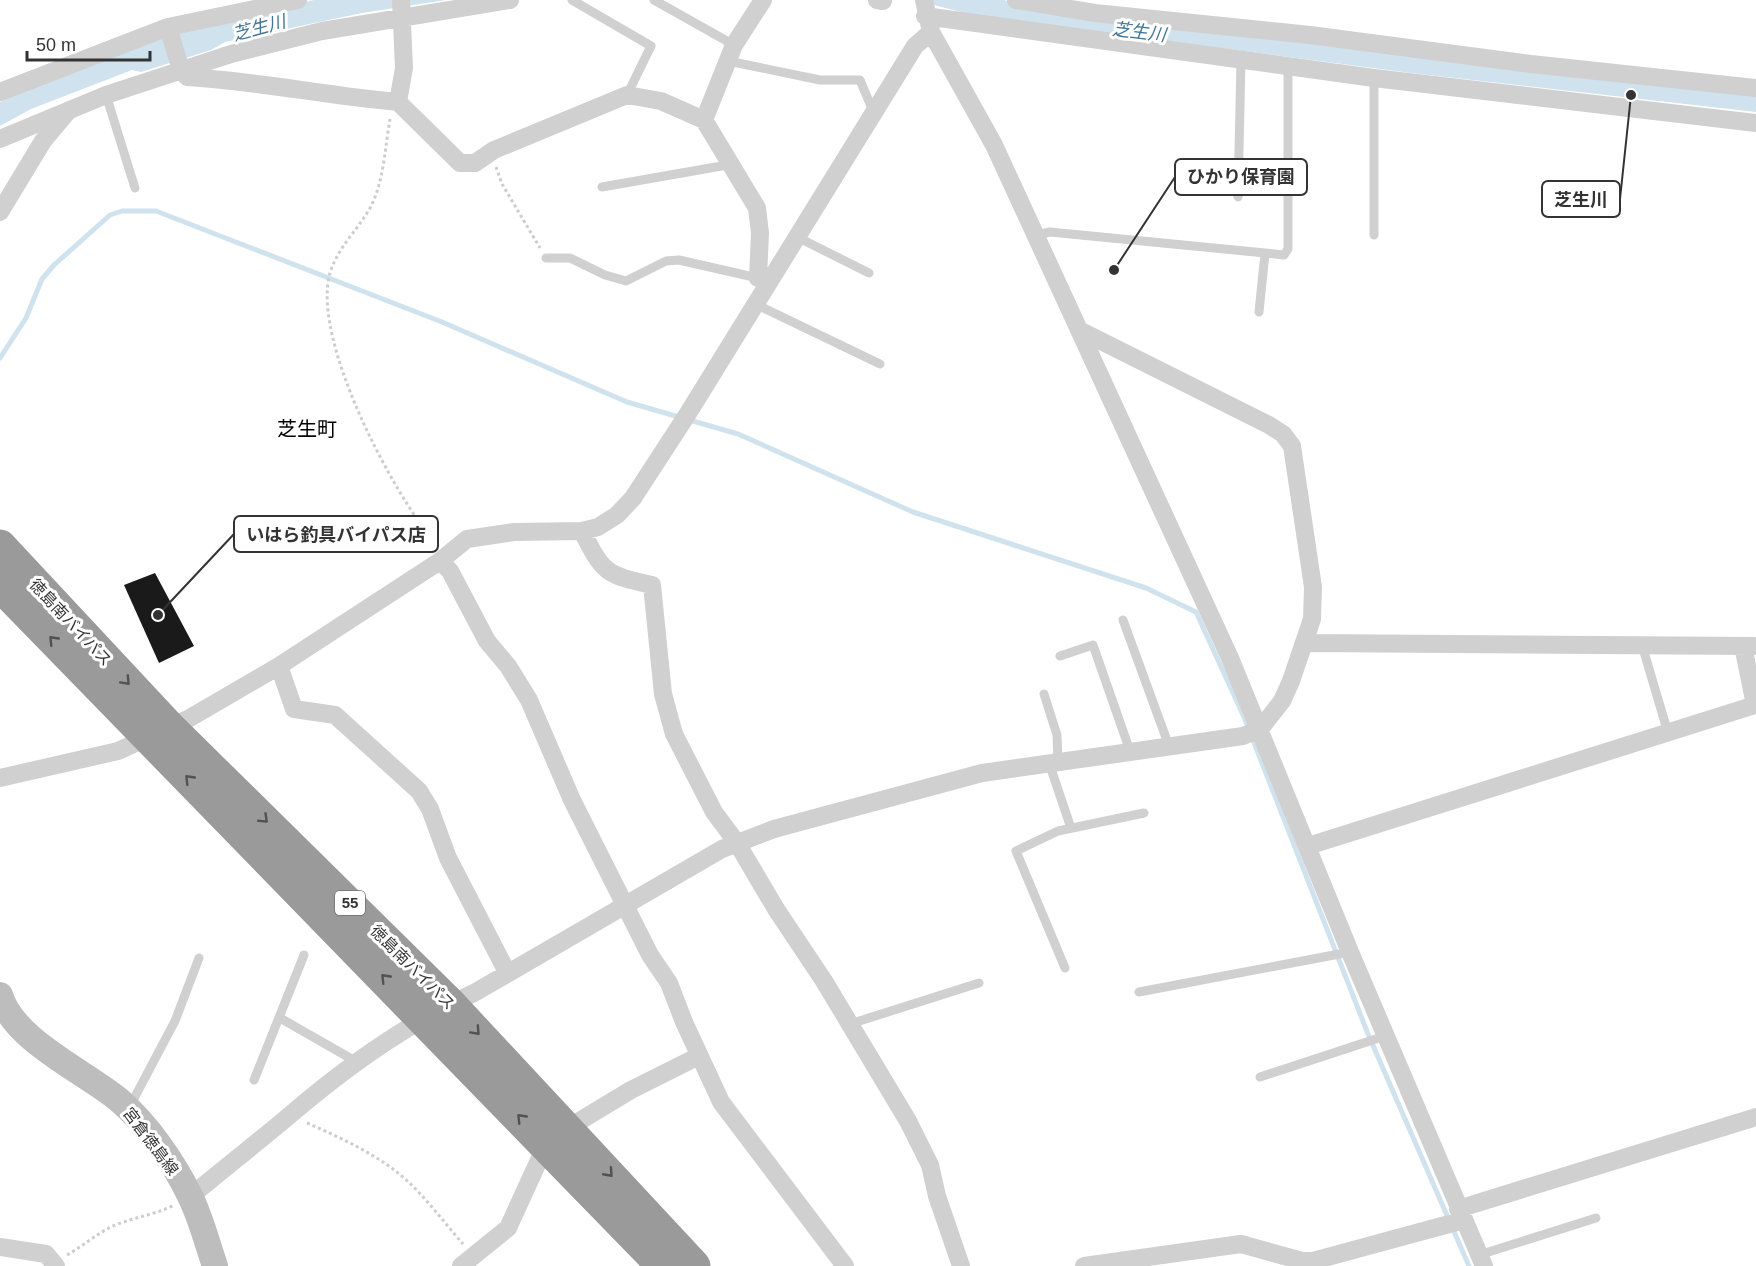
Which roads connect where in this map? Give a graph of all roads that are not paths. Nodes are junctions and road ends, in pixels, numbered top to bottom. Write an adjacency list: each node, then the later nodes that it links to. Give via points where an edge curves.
1 (298, 0): 11 (street)
2 (510, 0): 9 (street)
3 (572, 0): 20 (lane, via 651,46)
4 (654, 0): 12 (lane)
5 (763, 0): 12 (street)
6 (877, 0): 8 (street)
7 (1016, 0): 17 (street, via 1095,14 1310,35)
8 (883, 1)
9 (401, 11): 14 (street); 21 (street, via 404,68)
10 (924, 23): 13 (street); 23 (street); 32 (street, via 994,145)
11 (169, 30): 14 (street); 18 (street)
12 (731, 53): 23 (lane, via 820,80 860,80); 24 (street)
13 (1241, 60): 15 (street); 30 (lane)
14 (180, 66): 19 (street); 21 (street, via 187,77)
15 (1288, 67): 16 (street); 35 (lane, via 1288,249 1284,255)
16 (1374, 78): 25 (street); 33 (lane)
17 (1756, 88)
18 (0, 92)
19 (106, 94): 22 (street); 29 (lane)
20 (627, 95): 21 (street, via 494,150 475,162 460,163); 24 (street, via 661,101)
21 (398, 102)
22 (70, 108): 26 (street); 31 (street, via 43,141)
23 (873, 111): 34 (street)
24 (704, 120): 27 (street)
25 (1756, 123)
26 (0, 139)
27 (733, 164): 28 (lane); 38 (street, via 757,208)
28 (602, 187)
29 (135, 188)
30 (1238, 197)
31 (0, 212)
32 (1036, 235): 35 (lane, via 1050,232); 41 (street)
33 (1374, 235)
34 (797, 237): 37 (lane); 38 (street)
35 (1265, 253): 40 (lane)
36 (546, 258): 38 (lane, via 570,258 605,276 626,281 666,261 679,260)
37 (869, 273)
38 (763, 280): 39 (street)
39 (755, 304): 42 (lane); 43 (street, via 633,498 617,515 598,527)
40 (1259, 312)
41 (1079, 330): 48 (street, via 1269,425 1292,446 1313,587 1312,619); 55 (street)
42 (880, 364)
43 (582, 531): 45 (street, via 485,535 467,539); 63 (street, via 597,563 608,574 652,585 663,694 674,734 714,812)
44 (0, 546): 54 (highway, 徳島南バイパス / 55, one-way to 54)
45 (443, 558): 52 (street); 65 (street, via 487,642 529,700 553,759)
46 (0, 585): 54 (highway, 徳島南バイパス / 55, one-way to 46)
47 (1124, 620): 57 (lane)
48 (1305, 643): 49 (street); 55 (street, via 1282,701)
49 (1642, 645): 50 (street); 56 (lane)
50 (1750, 646): 56 (street, via 1755,705)
51 (1060, 657): 58 (lane, via 1093,645)
52 (279, 666): 54 (street); 70 (street, via 294,710 335,715 419,790 448,858)
53 (1044, 694): 59 (lane, via 1057,735)
54 (159, 732): 60 (street, via 118,751); 74 (highway, 徳島南バイパス / 55)
55 (1252, 732): 57 (street); 64 (street)
56 (1668, 734): 64 (street)
57 (1169, 746): 58 (street)
58 (1130, 752): 59 (street)
59 (1053, 762): 62 (lane); 63 (street, via 982,773 774,829)
60 (0, 778)
61 (1144, 813): 62 (lane)
62 (1071, 828): 69 (lane, via 1016,851)
63 (738, 843): 65 (street); 76 (street)
64 (1308, 846): 66 (street)
65 (625, 906): 70 (street); 78 (street, via 669,983)
66 (1346, 953): 72 (lane); 77 (street)
67 (304, 955): 75 (lane)
68 (199, 958): 82 (lane, via 175,1021)
69 (1065, 968)
70 (507, 972): 74 (street)
71 (979, 983): 76 (lane)
72 (1139, 992)
73 (1, 1001): 82 (main road, 宮倉徳島線, via 22,1028)
74 (437, 1011): 79 (street); 84 (highway, 徳島南バイパス / 55)
75 (280, 1018): 79 (lane); 81 (lane)
76 (850, 1024): 97 (street, via 930,1165)
77 (1377, 1039): 80 (lane); 87 (street)
78 (699, 1056): 84 (street, via 631,1090); 96 (street, via 721,1102)
79 (357, 1062): 85 (street, via 317,1090)
80 (1260, 1077)
81 (254, 1080)
82 (128, 1110): 85 (main road, 宮倉徳島線, via 168,1159)
83 (1756, 1117): 87 (street)
84 (559, 1138): 89 (street, via 540,1158 508,1228); 94 (highway, 徳島南バイパス / 55); 95 (highway, 徳島南バイパス / 55, one-way to 95)
85 (190, 1197): 93 (main road, 宮倉徳島線)
86 (1596, 1218): 90 (lane)
87 (1455, 1219): 90 (street); 92 (street)
88 (0, 1247): 91 (street, via 46,1254)
89 (468, 1261)
90 (1482, 1261)
91 (55, 1264)
92 (1302, 1264): 98 (street, via 1241,1244)
93 (215, 1266)
94 (663, 1266)
95 (694, 1266)
96 (845, 1266)
97 (961, 1266)
98 (1084, 1266)

